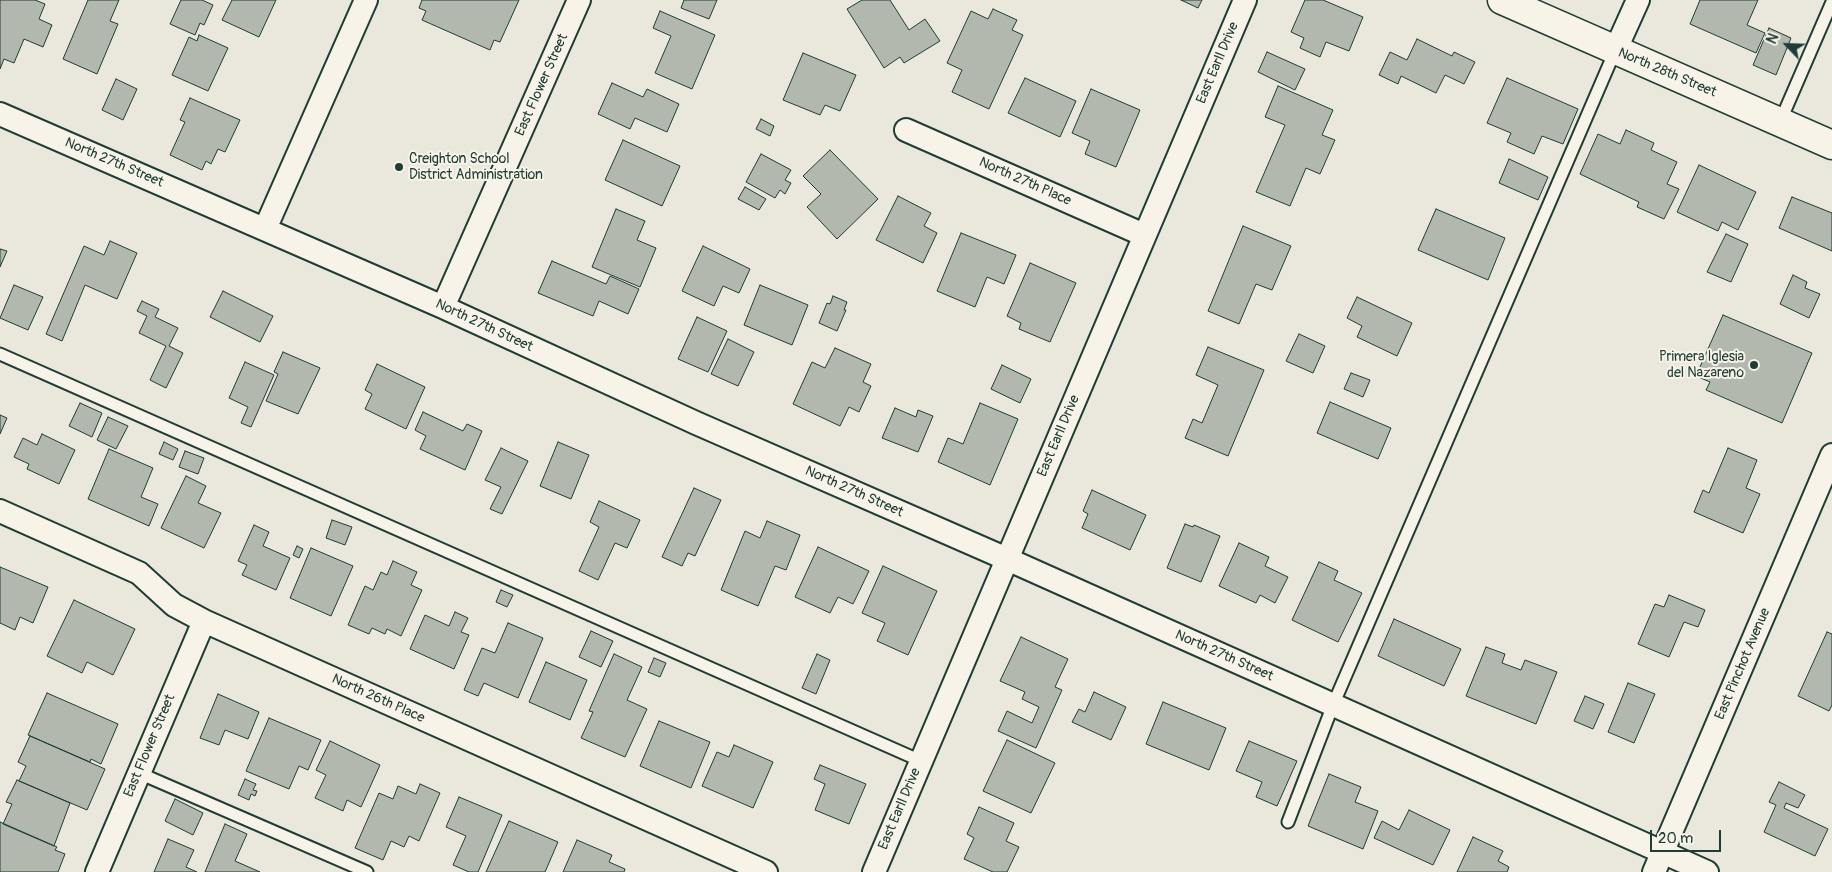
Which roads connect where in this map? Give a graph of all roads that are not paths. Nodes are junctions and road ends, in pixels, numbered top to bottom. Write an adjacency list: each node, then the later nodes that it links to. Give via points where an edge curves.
1 (366, 0): 12 (street)
2 (579, 0): 14 (street, East Flower Street)
3 (1245, 0): 13 (street, East Earll Drive)
4 (1502, 0): 7 (street, North 28th Street)
5 (1638, 0): 7 (street)
6 (1832, 2): 9 (lane)
7 (1616, 51): 9 (street, North 28th Street); 20 (lane)
8 (0, 114): 12 (street, North 27th Street)
9 (1780, 122): 11 (street, North 28th Street)
10 (906, 130): 13 (street, North 27th Place)
11 (1832, 145)
12 (265, 229): 14 (street, North 27th Street)
13 (1144, 235): 18 (street, East Earll Drive)
14 (443, 307): 18 (street, North 27th Street, via 696,423)
15 (0, 354): 21 (lane)
16 (1832, 456): 24 (street, East Pinchot Avenue)
17 (0, 511): 19 (street, North 26th Place, via 140,573 174,605)
18 (1007, 559): 20 (street, North 27th Street); 21 (street, East Earll Drive)
19 (204, 621): 22 (street, East Flower Street); 27 (street, North 26th Place)
20 (1333, 706): 23 (lane); 24 (street, North 27th Street)
21 (921, 761): 28 (street, East Earll Drive)
22 (139, 773): 25 (street, East Flower Street); 26 (lane)
23 (1288, 822)
24 (1658, 862): 29 (street, North 27th Street)
25 (97, 872)
26 (367, 872)
27 (766, 872)
28 (874, 872)
29 (1706, 872)

